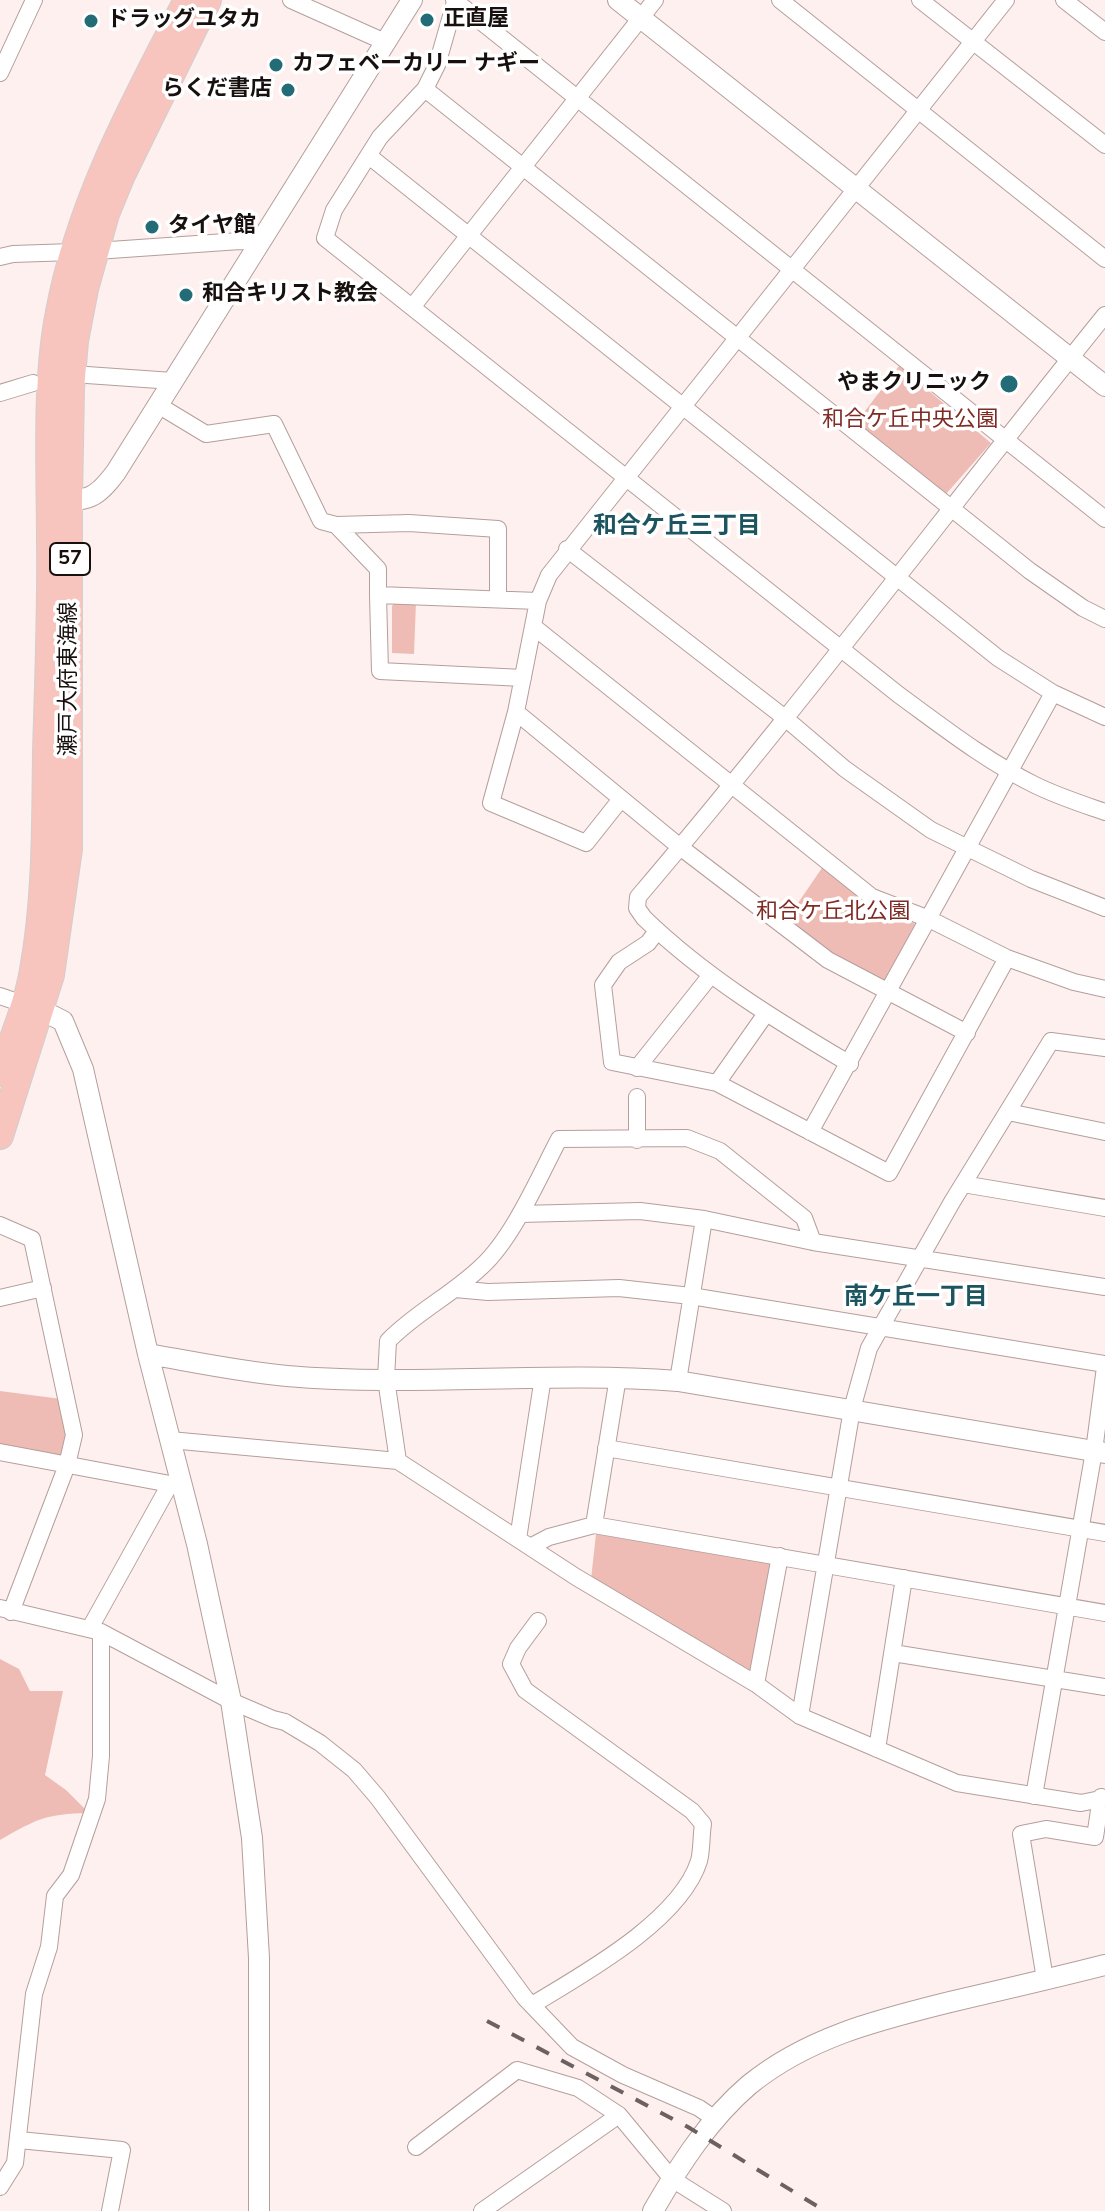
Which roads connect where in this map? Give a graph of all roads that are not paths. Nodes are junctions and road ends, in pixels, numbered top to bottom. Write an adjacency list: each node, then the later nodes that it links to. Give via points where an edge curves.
1 (187, 0): 27 (main road, 瀬戸大府東海線 / 57, via 106,159)
2 (208, 0): 27 (main road, 瀬戸大府東海線 / 57)
3 (412, 0): 15 (street)
4 (618, 0): 13 (street)
5 (655, 0): 13 (street)
6 (780, 0): 20 (street)
7 (920, 0): 16 (street)
8 (1006, 0): 16 (street)
9 (1064, 0): 14 (street)
10 (298, 1): 15 (street)
11 (454, 1): 18 (street); 19 (street)
12 (29, 2): 17 (street)
13 (640, 18): 19 (street); 24 (street)
14 (1105, 32)
15 (385, 42): 26 (street)
16 (972, 42): 20 (street); 21 (street)
17 (0, 73)
18 (425, 89): 22 (street); 23 (street)
19 (576, 98): 23 (street); 30 (street)
20 (919, 110): 24 (street); 29 (street)
21 (1105, 145)
22 (369, 156): 25 (street); 31 (street, via 334,210 325,238)
23 (524, 167): 25 (street); 33 (street)
24 (855, 189): 30 (street); 34 (street)
25 (468, 235): 31 (street); 41 (street)
26 (258, 242): 27 (street); 36 (street)
27 (84, 251): 28 (street); 44 (main road, 瀬戸大府東海線 / 57)
28 (0, 257)
29 (1105, 259)
30 (791, 270): 33 (street); 42 (street)
31 (413, 306): 43 (street)
32 (1105, 315): 34 (street)
33 (737, 337): 41 (street); 45 (street)
34 (1070, 358): 38 (street); 42 (street)
35 (87, 375): 36 (street)
36 (173, 381): 40 (street)
37 (33, 383): 39 (street)
38 (1105, 386)
39 (0, 393)
40 (158, 405): 44 (street, via 99,494); 47 (street, via 206,434 274,424 321,521)
41 (682, 406): 43 (street); 49 (street)
42 (1004, 440): 45 (street); 46 (street)
43 (625, 477): 48 (street); 55 (street)
44 (59, 500): 74 (main road, 瀬戸大府東海線 / 57, via 69,849 58,937)
45 (954, 509): 49 (street); 53 (street, via 1051,587)
46 (1105, 519)
47 (336, 525): 50 (street, via 378,569); 51 (street, via 498,529)
48 (567, 549): 52 (street); 60 (street)
49 (896, 578): 55 (street); 57 (street, via 998,658)
50 (378, 595): 51 (street); 56 (street, via 380,671)
51 (498, 599): 52 (street)
52 (538, 601): 54 (street)
53 (1105, 619)
54 (534, 627): 56 (street); 62 (street)
55 (839, 648): 60 (street); 61 (street, via 974,751)
56 (523, 678): 58 (street)
57 (1053, 693): 59 (street); 61 (street)
58 (516, 712): 63 (street); 63 (street, via 491,803 586,843)
59 (1105, 717)
60 (785, 718): 62 (street); 66 (street, via 845,769)
61 (1010, 772): 64 (street); 66 (street)
62 (730, 784): 65 (street); 68 (street, via 872,897)
63 (621, 799): 65 (street)
64 (1105, 812)
65 (680, 847): 69 (street, via 638,897 637,908); 73 (street, via 828,960)
66 (968, 848): 67 (street); 68 (street)
67 (1105, 908)
68 (929, 919): 70 (street); 73 (street)
69 (657, 931): 71 (street); 79 (street, via 619,962 603,985 612,1062)
70 (1007, 958): 72 (street); 76 (street)
71 (711, 975): 75 (street); 79 (street)
72 (1105, 989)
73 (889, 994): 76 (street); 78 (street)
74 (22, 1003): 80 (main road, 瀬戸大府東海線 / 57); 86 (main road, 瀬戸大府東海線 / 57); 101 (street, via 63,1021 83,1069)
75 (765, 1015): 78 (street); 81 (street)
76 (967, 1033): 84 (street, via 889,1173)
77 (1105, 1048): 83 (street, via 1051,1041)
78 (850, 1064): 84 (street)
79 (637, 1068): 81 (street)
80 (0, 1073)
81 (717, 1083): 84 (street)
82 (637, 1097): 87 (street)
83 (1008, 1112): 85 (street); 88 (street)
84 (810, 1132)
85 (1105, 1132)
86 (0, 1136)
87 (637, 1140): 90 (street, via 559,1139); 93 (street, via 687,1138 720,1151 804,1218)
88 (963, 1184): 89 (street); 94 (street)
89 (1105, 1208)
90 (520, 1214): 91 (street, via 640,1211); 97 (street, via 484,1265)
91 (704, 1219): 93 (street); 98 (street)
92 (0, 1225): 96 (street, via 32,1239)
93 (813, 1242): 94 (street)
94 (922, 1257): 95 (street); 100 (street)
95 (1105, 1287)
96 (43, 1288): 99 (street); 113 (street, via 74,1435)
97 (455, 1289): 98 (street, via 619,1288); 105 (street, via 388,1341)
98 (691, 1296): 100 (street); 106 (street)
99 (0, 1298)
100 (880, 1328): 102 (street); 107 (street, via 863,1363)
101 (148, 1354): 105 (street, via 287,1376); 108 (street)
102 (1105, 1365): 111 (street)
103 (543, 1377): 104 (street); 105 (street); 119 (street)
104 (618, 1377): 106 (street); 109 (street)
105 (386, 1379): 112 (street)
106 (678, 1381): 107 (street)
107 (852, 1409): 111 (street); 115 (street)
108 (170, 1440): 112 (street); 114 (street)
109 (606, 1448): 115 (street); 116 (street)
110 (0, 1452): 113 (street)
111 (1100, 1452): 117 (street)
112 (398, 1461): 119 (street)
113 (67, 1465): 114 (street); 124 (street)
114 (176, 1486): 127 (street); 132 (street)
115 (839, 1490): 117 (street); 121 (street)
116 (594, 1525): 119 (street); 120 (street)
117 (1080, 1529): 118 (street); 123 (street)
118 (1105, 1533)
119 (524, 1543): 130 (street)
120 (780, 1556): 121 (street); 130 (street)
121 (826, 1563): 122 (street); 133 (street)
122 (904, 1578): 123 (street); 128 (street)
123 (1066, 1606): 125 (street); 129 (street)
124 (5, 1610): 127 (street)
125 (1105, 1613)
126 (538, 1621): 139 (street, via 511,1664 525,1690 703,1824 699,1860 684,1891 625,1948)
127 (95, 1630): 132 (street); 142 (street, via 102,1739 97,1799 71,1875 55,1896 26,2046)
128 (893, 1653): 129 (street); 134 (street)
129 (1054, 1678): 131 (street); 135 (street)
130 (756, 1684): 133 (street)
131 (1105, 1687)
132 (231, 1701): 139 (street, via 285,1722 354,1770); 147 (street, via 252,1838 258,1943)
133 (800, 1716): 134 (street)
134 (877, 1749): 135 (street, via 957,1783)
135 (1034, 1796): 136 (street, via 1081,1803)
136 (1103, 1798): 138 (street, via 1095,1837 1046,1829 1021,1834)
137 (1105, 1965): 138 (street)
138 (1045, 1979): 141 (street, via 870,2022 808,2046 748,2086)
139 (532, 2005): 141 (street, via 572,2047)
140 (619, 2115): 143 (street, via 578,2088 517,2070); 144 (street); 148 (street)
141 (715, 2119): 144 (street)
142 (19, 2140): 145 (street, via 15,2163); 146 (street, via 122,2150)
143 (416, 2147)
144 (672, 2179): 149 (street); 150 (street)
145 (0, 2187)
146 (110, 2211)
147 (259, 2211)
148 (482, 2211)
149 (653, 2211)
150 (723, 2211)

